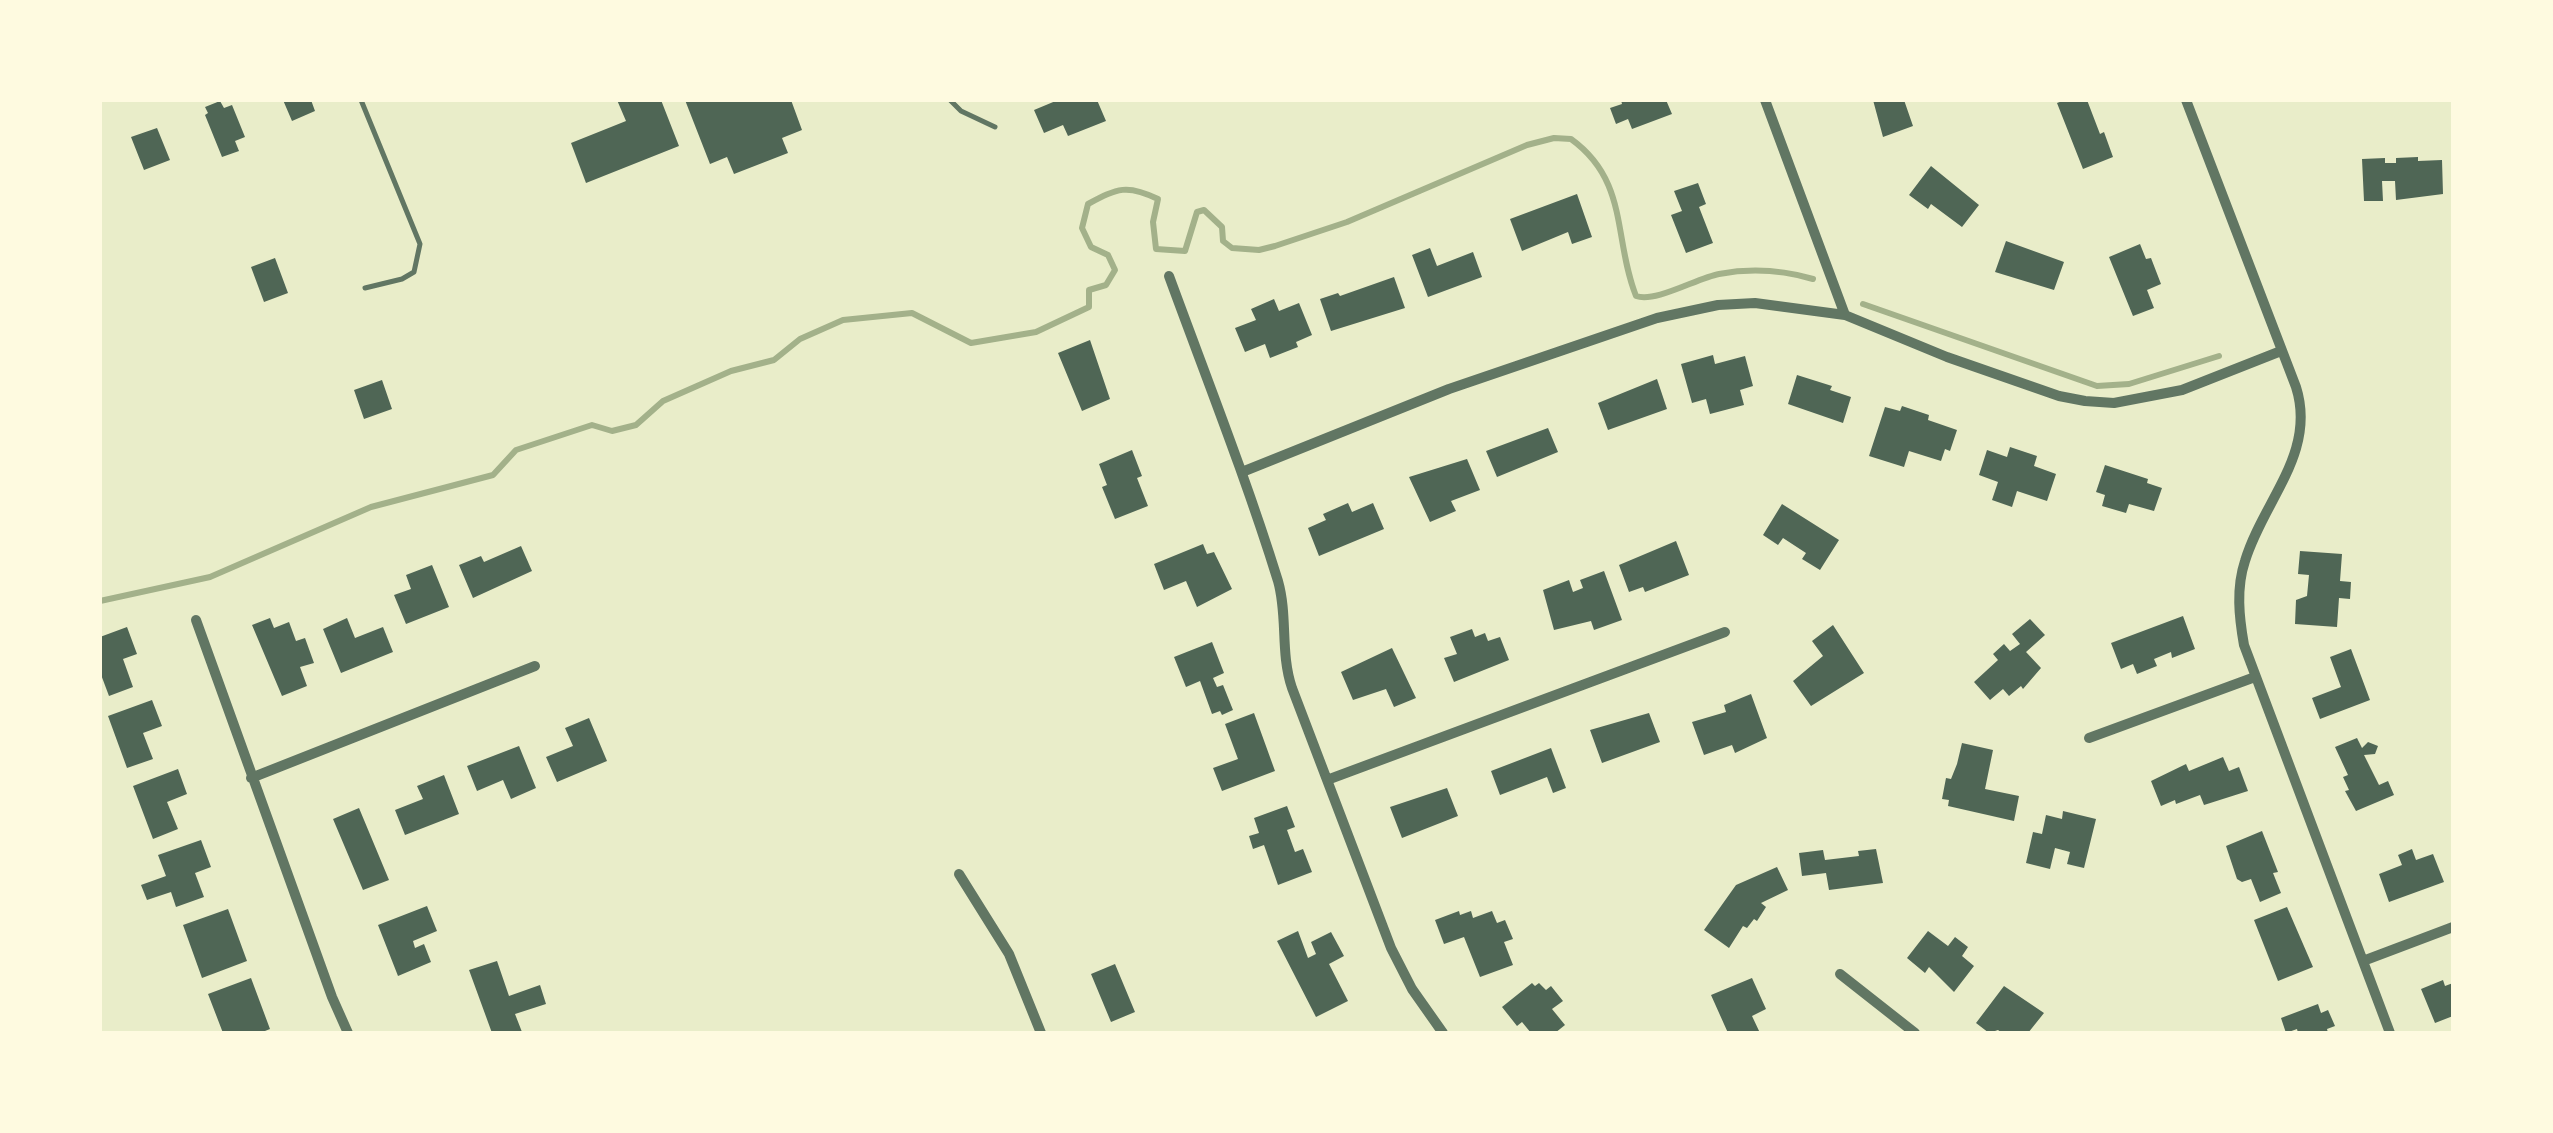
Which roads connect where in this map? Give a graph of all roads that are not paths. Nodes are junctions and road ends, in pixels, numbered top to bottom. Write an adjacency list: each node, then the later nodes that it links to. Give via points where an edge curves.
1 (361, 100): 7 (lane, via 420,244 414,272)
2 (950, 100): 5 (lane)
3 (1765, 100): 8 (street)
4 (2186, 100): 9 (street)
5 (995, 127)
6 (1168, 276): 10 (street)
7 (365, 288)
8 (1845, 316): 9 (street, via 1947,358 2085,401 2145,400); 10 (street, via 1755,304 1657,318 1449,389)
9 (2281, 351): 14 (street, via 2302,424 2296,454 2242,570 2240,626)
10 (1242, 472): 17 (street, via 1282,596 1290,681)
11 (196, 620): 16 (street)
12 (1725, 632): 17 (street)
13 (535, 666): 16 (street)
14 (2255, 677): 15 (street); 20 (street)
15 (2089, 738)
16 (252, 778): 22 (street)
17 (1327, 780): 24 (street, via 1394,957)
18 (960, 874): 23 (street, via 1009,954)
19 (2453, 927): 20 (street)
20 (2363, 962): 26 (street)
21 (1840, 974): 25 (street)
22 (348, 1033)
23 (1041, 1033)
24 (1443, 1033)
25 (1916, 1033)
26 (2390, 1033)

